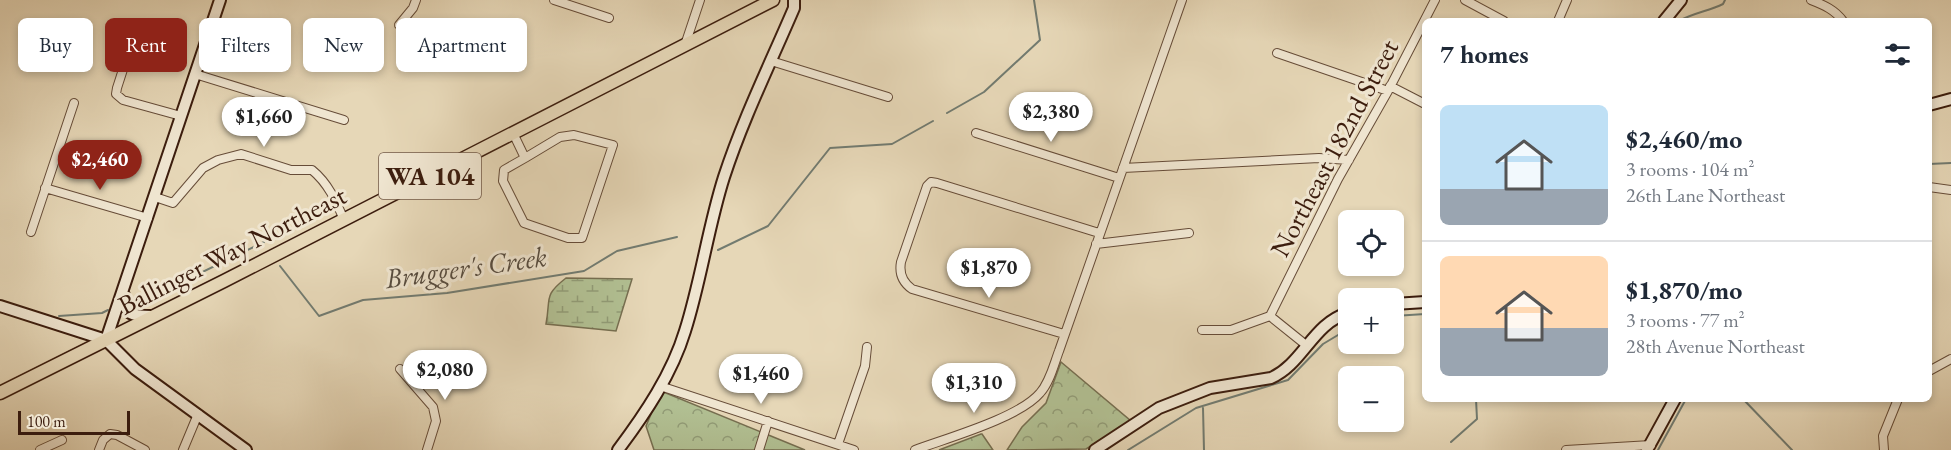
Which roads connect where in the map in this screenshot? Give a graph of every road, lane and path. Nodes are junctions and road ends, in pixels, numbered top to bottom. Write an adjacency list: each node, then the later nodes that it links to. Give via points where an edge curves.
1 (220, 0): 25 (street)
2 (416, 0): 13 (street)
3 (554, 0): 14 (street)
4 (700, 0): 21 (street)
5 (773, 0): 21 (main road, Ballinger Way Northeast / WA 104)
6 (794, 0): 23 (street)
7 (1182, 0): 38 (street)
8 (1435, 0): 15 (street, Northeast 182nd Street)
9 (1465, 0): 16 (street)
10 (1567, 0): 17 (street)
11 (1681, 0): 18 (street)
12 (1810, 0): 19 (street)
13 (405, 18)
14 (609, 18)
15 (1426, 18)
16 (1498, 18)
17 (1559, 18)
18 (1666, 18)
19 (1841, 18)
20 (1422, 25): 26 (street, Northeast 182nd Street)
21 (684, 45): 35 (main road, Ballinger Way Northeast / WA 104)
22 (1277, 53): 26 (street)
23 (771, 61): 27 (street); 65 (street, via 725,175 685,332)
24 (122, 72): 32 (street, via 116,94 123,100)
25 (195, 74): 32 (street); 33 (street)
26 (1389, 88): 30 (street); 37 (street, Northeast 182nd Street)
27 (888, 97)
28 (1951, 99): 31 (street)
29 (74, 103): 41 (street)
30 (1422, 103)
31 (1932, 104)
32 (181, 116): 43 (street)
33 (344, 120)
34 (976, 132): 39 (street)
35 (513, 133): 36 (street); 45 (main road, Ballinger Way Northeast / WA 104)
36 (525, 158): 36 (street, via 504,170 503,181 524,223 568,238 582,238 613,146 574,135 560,137)
37 (1349, 160): 38 (street, via 1319,158); 55 (street, Northeast 182nd Street)
38 (1123, 168): 39 (street)
39 (1119, 178): 47 (street)
40 (1932, 187): 42 (street)
41 (45, 188): 44 (street); 46 (street)
42 (1951, 189)
43 (155, 197): 44 (street); 45 (street, via 173,203 203,168 241,154 291,170 312,170 323,179)
44 (148, 218): 50 (street)
45 (344, 220): 54 (main road, Ballinger Way Northeast / WA 104)
46 (31, 232)
47 (1100, 233): 49 (street); 58 (street, via 931,182 927,186 901,262 906,285)
48 (1190, 233): 49 (street)
49 (1096, 244): 58 (street)
50 (124, 287): 54 (street, via 127,311); 59 (street)
51 (1422, 302): 52 (street)
52 (1404, 303)
53 (0, 306): 59 (street)
54 (154, 316): 59 (main road, Ballinger Way Northeast / WA 104)
55 (1270, 316): 57 (street, via 1231,330); 60 (street)
56 (1338, 318): 60 (street, via 1324,326)
57 (1202, 330)
58 (1064, 334): 83 (street, via 1042,392 1031,402)
59 (106, 340): 66 (main road, Ballinger Way Northeast / WA 104); 69 (street, via 135,369)
60 (1306, 345): 84 (street, via 1289,367 1271,378 1210,388 1159,408)
61 (867, 347): 72 (street, via 865,366)
62 (1951, 359): 63 (street)
63 (1932, 368)
64 (400, 369): 79 (street, via 433,407 436,421)
65 (660, 386): 70 (street); 80 (street)
66 (0, 393)
67 (1673, 402): 73 (street)
68 (1897, 402): 86 (street, via 1883,436)
69 (198, 414): 77 (street); 78 (street)
70 (768, 421): 72 (street); 81 (street)
71 (62, 440): 74 (street)
72 (838, 444): 82 (street)
73 (1649, 447): 85 (street)
74 (40, 450)
75 (99, 450): 76 (street, via 110,434)
76 (145, 450)
77 (183, 450)
78 (246, 450)
79 (427, 450)
80 (618, 450)
81 (759, 450)
82 (854, 450)
83 (915, 450)
84 (1095, 450)
85 (1566, 450)
86 (1884, 450)

